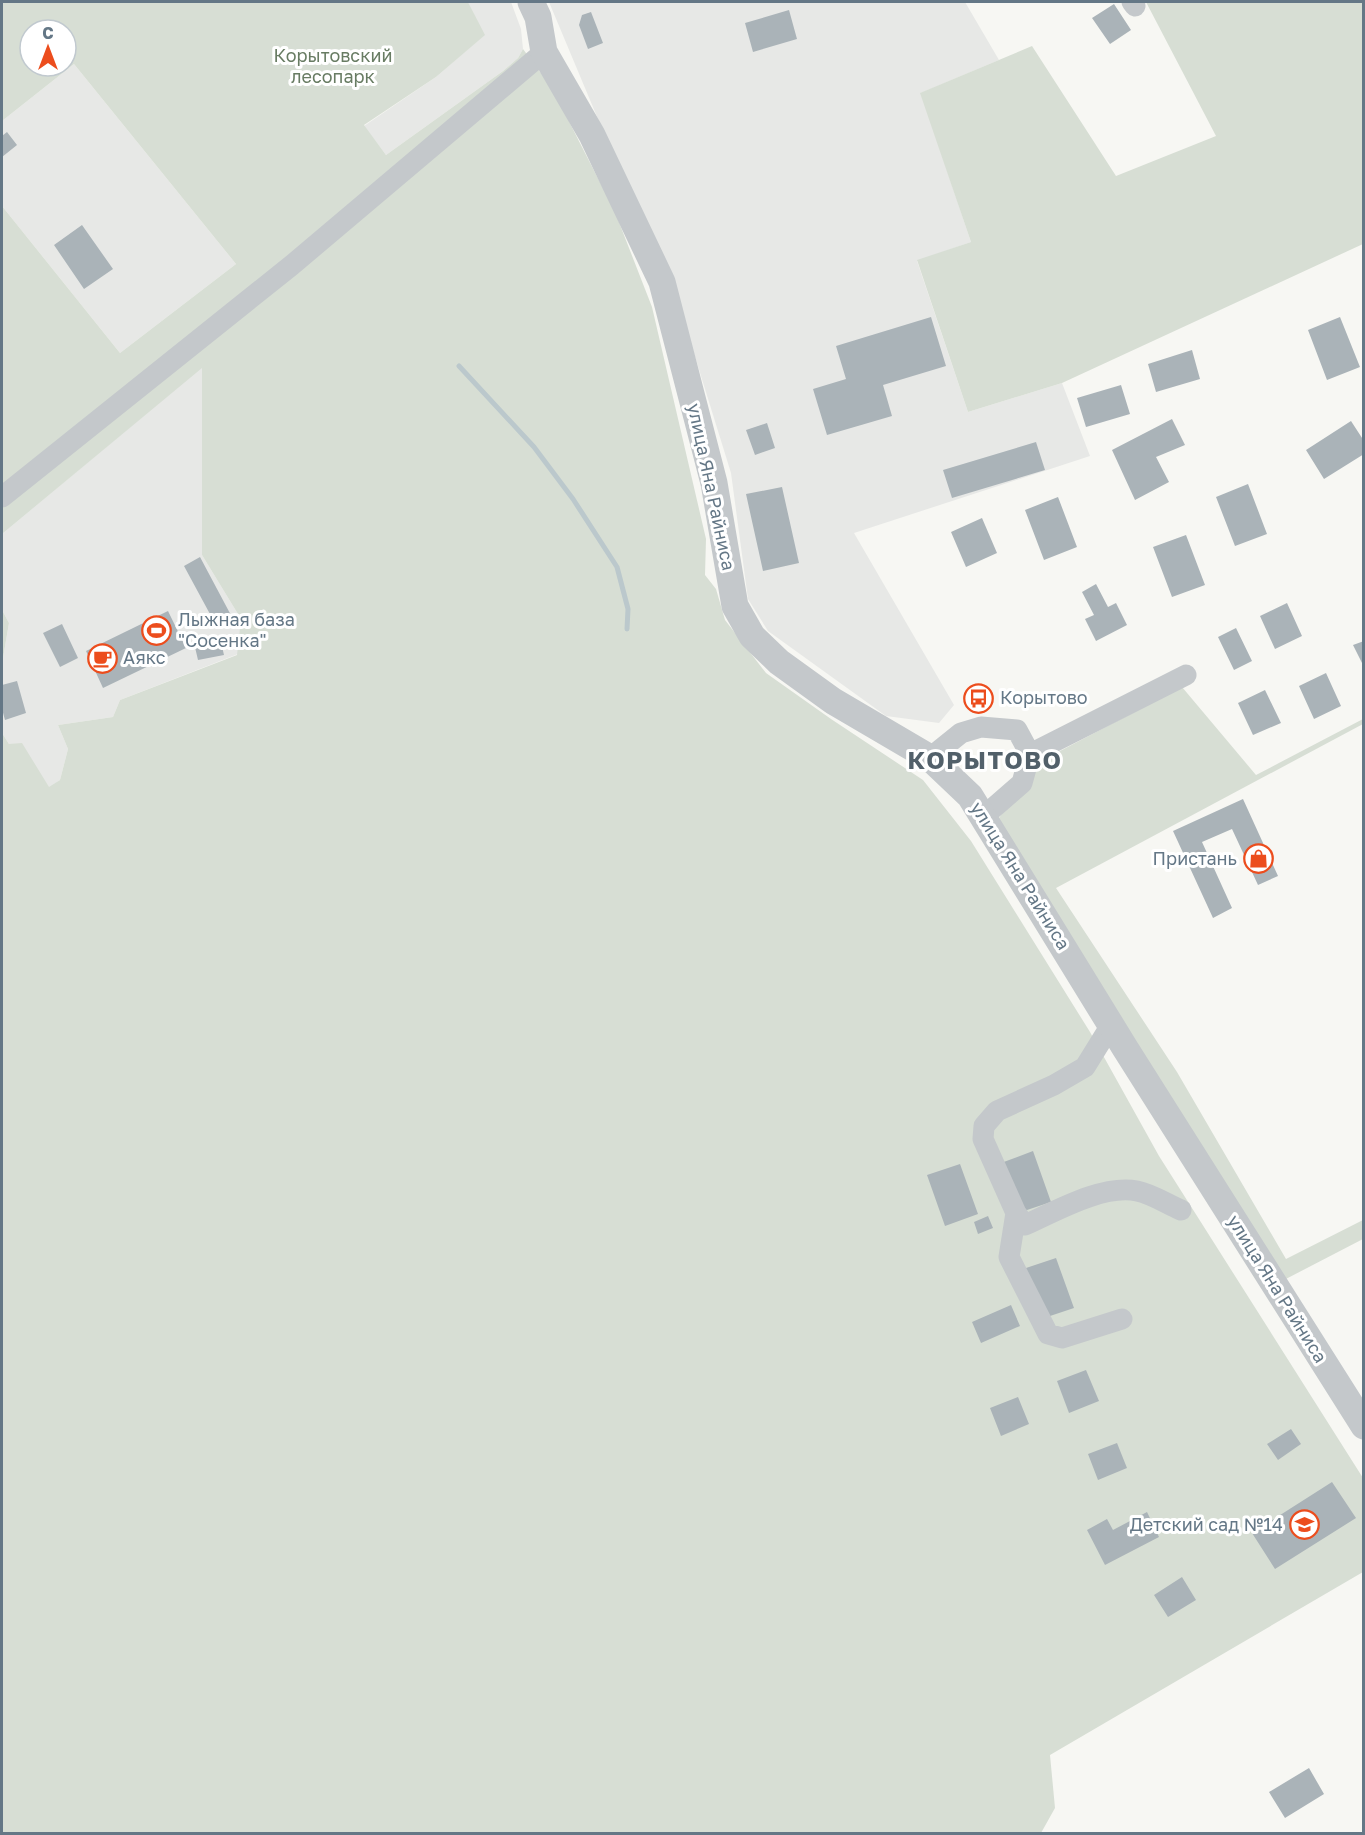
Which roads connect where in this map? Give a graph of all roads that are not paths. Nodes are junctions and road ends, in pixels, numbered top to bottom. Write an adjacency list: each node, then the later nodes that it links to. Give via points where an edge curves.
1 (531, 2): 2 (street, улица Яна Райниса, via 538,17)
2 (544, 52): 3 (street, via 292,265); 6 (street, улица Яна Райниса, via 592,135 662,282 714,483 735,606 753,636 779,662 833,701)
3 (2, 497)
4 (1186, 675): 5 (street)
5 (1030, 754): 6 (street, via 1017,730 981,728 961,733); 7 (street, via 1022,783)
6 (930, 758): 7 (street, улица Яна Райниса, via 970,796)
7 (983, 817): 8 (street, улица Яна Райниса)
8 (1111, 1025): 10 (street, via 1085,1067 997,1111 984,1126 982,1139); 12 (street, улица Яна Райниса)
9 (1181, 1210): 10 (street, via 1139,1191 1119,1189 1076,1202 1025,1225)
10 (1016, 1213): 11 (street, via 1009,1257 1048,1334 1062,1338)
11 (1122, 1319)
12 (1364, 1426)

